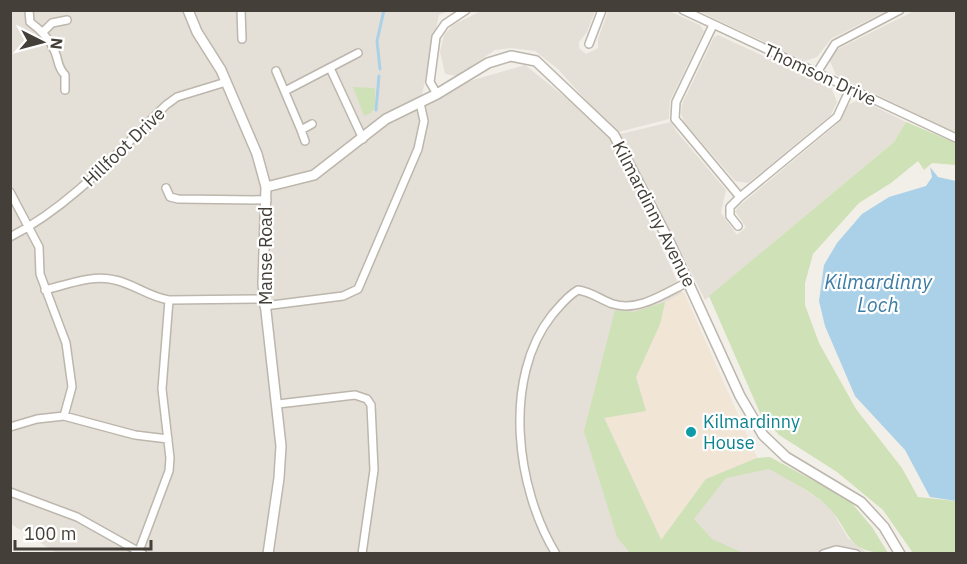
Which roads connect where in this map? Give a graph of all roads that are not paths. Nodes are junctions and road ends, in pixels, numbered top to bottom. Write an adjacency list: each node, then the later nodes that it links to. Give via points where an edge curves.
1 (29, 10): 10 (street, via 30,22)
2 (188, 10): 17 (street, Manse Road)
3 (241, 10): 11 (street)
4 (466, 10): 21 (street, via 445,24 436,37 430,82)
5 (602, 10): 12 (street)
6 (683, 10): 9 (street, Thomson Drive)
7 (900, 10): 16 (street, via 835,44)
8 (67, 20): 10 (street, via 52,23)
9 (714, 25): 16 (street, Thomson Drive); 31 (street, via 676,102 675,118)
10 (43, 32): 19 (street, via 65,75)
11 (242, 39)
12 (589, 44)
13 (357, 53): 14 (street)
14 (330, 68): 20 (street); 26 (street)
15 (276, 71): 20 (street)
16 (816, 74): 18 (street, Thomson Drive)
17 (226, 82): 28 (street, Manse Road, via 258,154); 34 (street, Hillfoot Drive, via 177,97 166,105 70,199)
18 (850, 89): 25 (street, Thomson Drive); 31 (street, via 837,117)
19 (65, 90)
20 (285, 91): 24 (street)
21 (436, 94): 22 (street, Kilmardinny Avenue); 36 (street, Kilmardinny Avenue, via 502,57 520,56 536,61 614,135)
22 (420, 103): 26 (street, Kilmardinny Avenue, via 386,119); 39 (street, via 424,121 418,149 358,289 343,296)
23 (312, 124): 24 (street)
24 (301, 130): 27 (street)
25 (957, 138)
26 (363, 139): 28 (street, Kilmardinny Avenue, via 314,175)
27 (305, 141)
28 (266, 187): 32 (street, Manse Road)
29 (166, 188): 32 (street, via 170,197 178,199)
30 (10, 192): 34 (street)
31 (740, 197): 33 (street, via 730,207 730,216)
32 (267, 200): 39 (street, Manse Road)
33 (738, 226)
34 (30, 227): 35 (street, Hillfoot Drive); 37 (street, via 39,247)
35 (10, 237)
36 (688, 282): 48 (street, via 633,306 621,306 578,290 544,325 533,347 523,388 521,433 538,522); 51 (street, Kilmardinny Avenue, via 740,396 763,435 786,457 861,502 885,527)
37 (45, 290): 38 (street, via 109,278); 41 (street, via 66,342 72,374)
38 (168, 300): 39 (street); 43 (street, via 162,389)
39 (264, 302): 40 (street, Manse Road)
40 (278, 404): 46 (street, Manse Road, via 281,458); 47 (street, via 355,395 371,405 374,470)
41 (64, 416): 42 (street); 43 (street, via 135,435)
42 (10, 428)
43 (168, 439): 45 (street, via 167,481)
44 (10, 492): 45 (street, via 77,517)
45 (141, 552)
46 (268, 554)
47 (362, 554)
48 (556, 554)
49 (823, 554): 50 (street, via 836,550)
50 (856, 554)
51 (900, 554)

